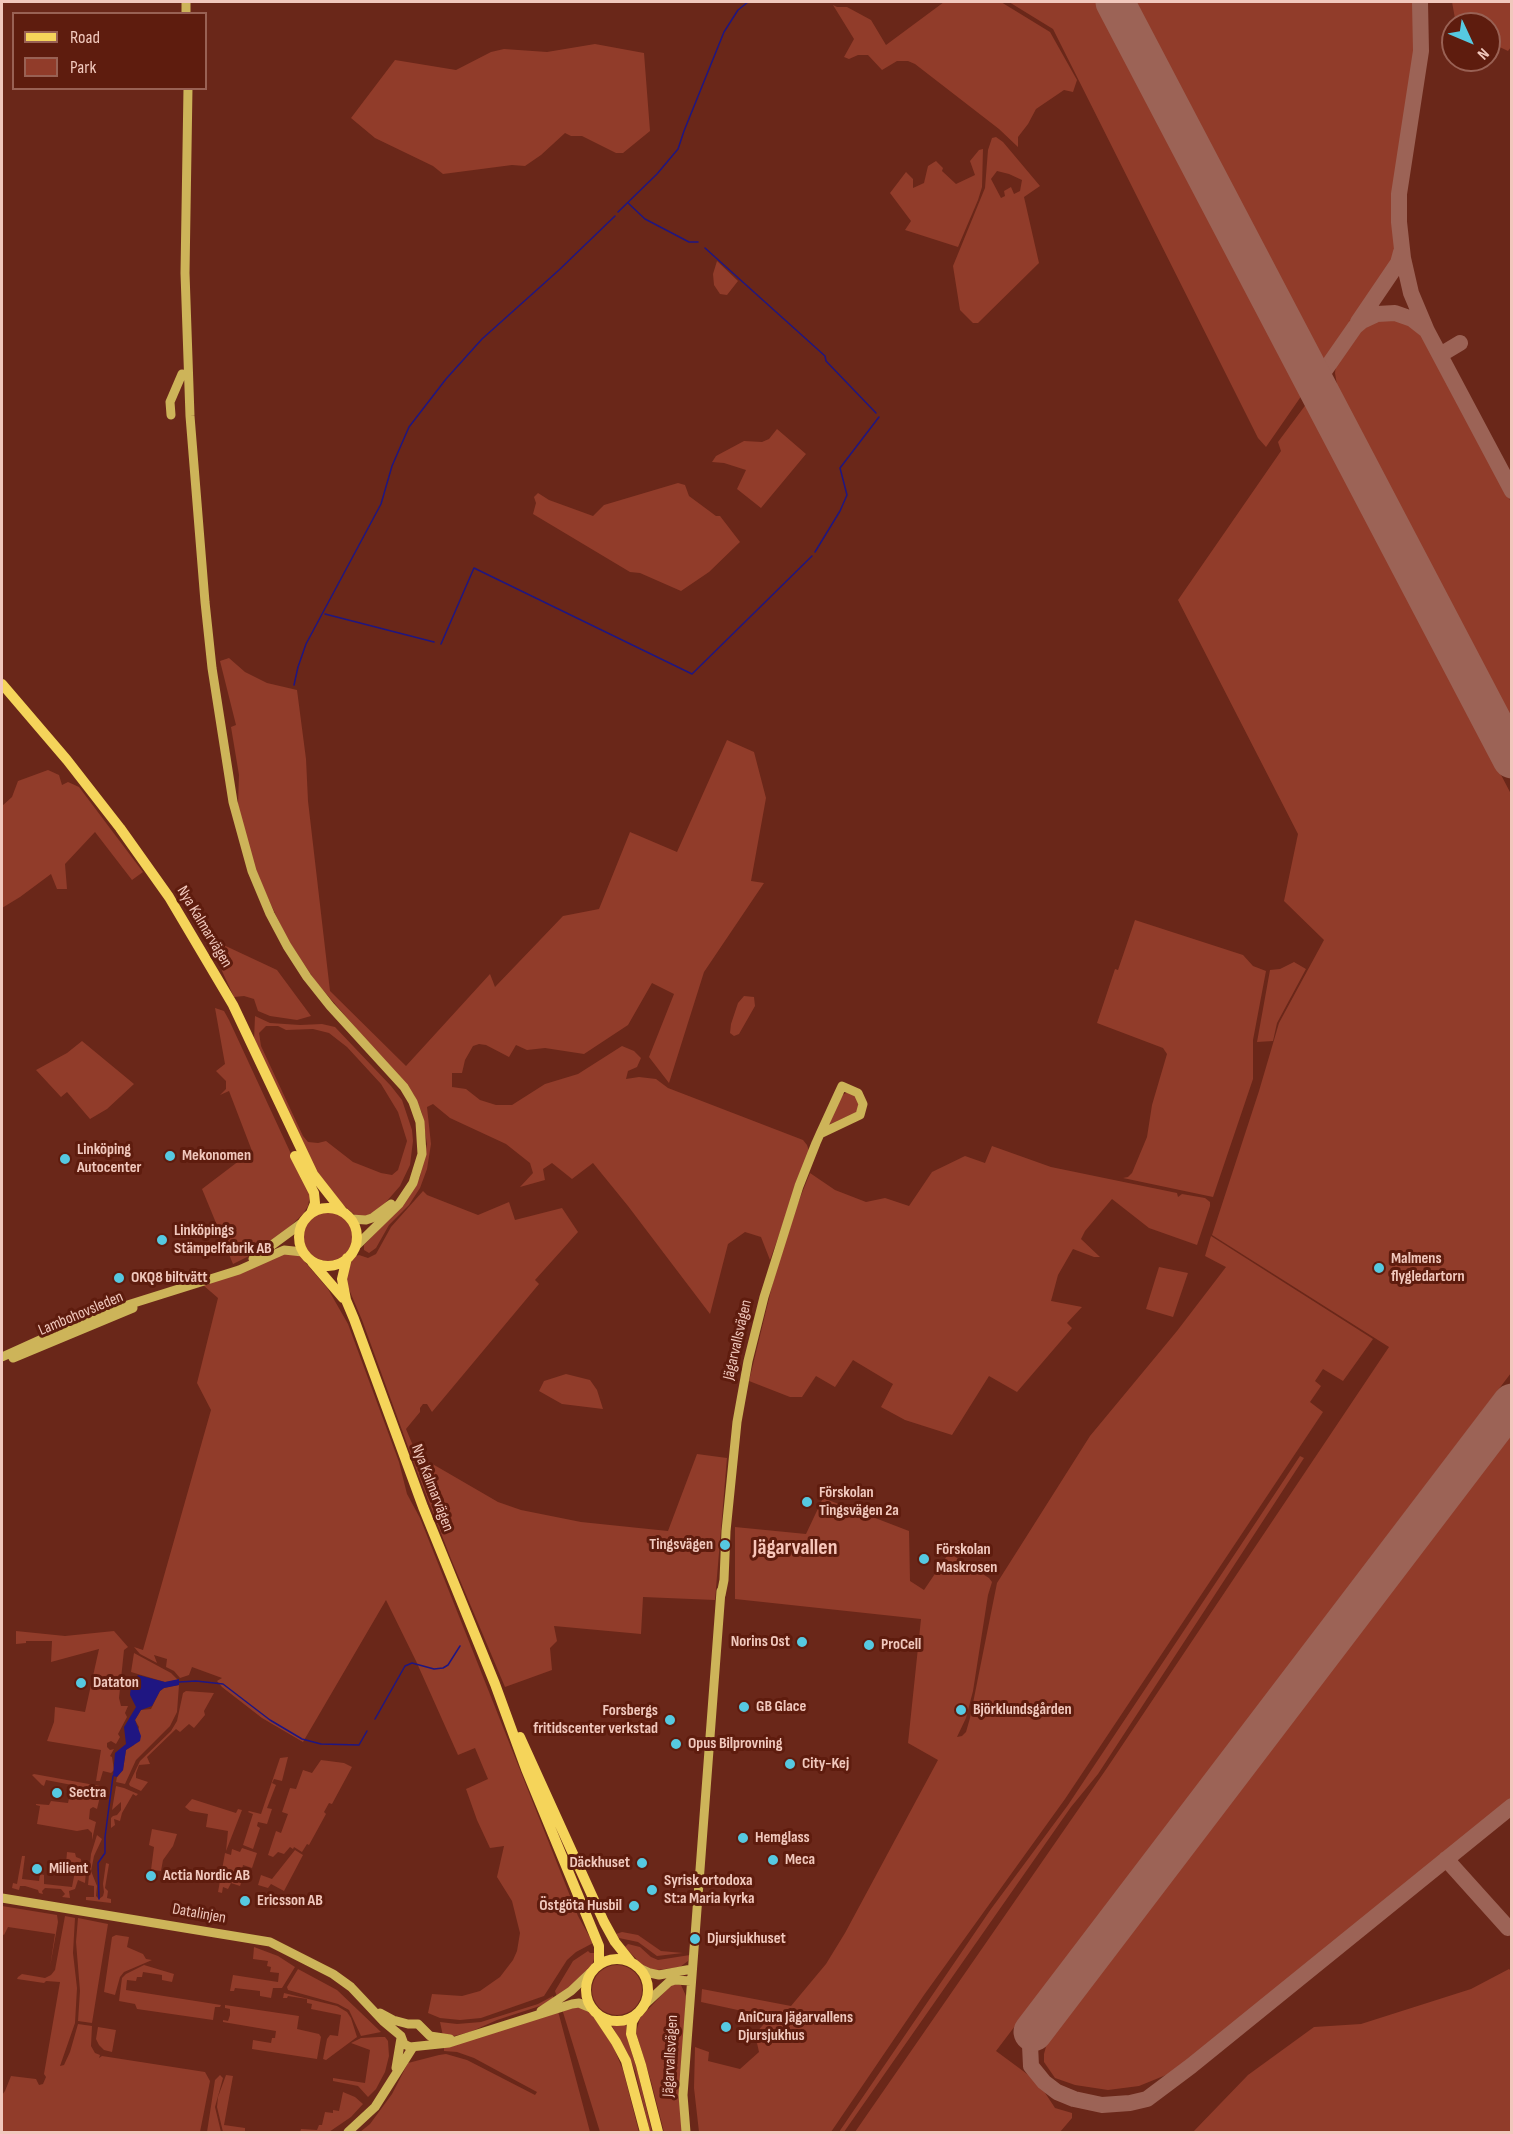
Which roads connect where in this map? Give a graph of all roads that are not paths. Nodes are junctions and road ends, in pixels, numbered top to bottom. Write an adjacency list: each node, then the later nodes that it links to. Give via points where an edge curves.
1 (182, 90): 3 (main road)
2 (188, 90): 11 (main road, via 185,273 190,416 212,668 233,802 260,894 287,945 330,1006 404,1087 418,1113 422,1131 422,1154 413,1183 399,1204)
3 (182, 374): 4 (main road, via 170,402); 9 (main road, via 207,671 240,856 264,917 294,970 328,1014 399,1090 415,1123 415,1159 405,1186 380,1213 366,1220)
4 (171, 415)
5 (2, 684): 9 (main road, Nya Kalmarvägen, via 67,760 169,897 233,1005 313,1174)
6 (2, 690): 8 (main road, Nya Kalmarvägen, via 117,831 199,953 249,1048 312,1187 315,1203)
7 (820, 1134): 7 (main road, Jägarvallsvägen, via 860,1115 863,1104 858,1093 842,1086); 23 (main road, Jägarvallsvägen, via 786,1223 764,1297 736,1431)
8 (311, 1213): 9 (main road, via 326,1208); 10 (main road)
9 (346, 1215): 11 (main road, via 356,1233)
10 (302, 1223): 12 (main road, via 298,1238); 14 (main road, Lambohovsleden, via 260,1255)
11 (355, 1247): 13 (main road)
12 (307, 1256): 13 (main road, via 329,1266); 14 (main road, Lambohovsleden, via 284,1250); 16 (main road, Nya Kalmarvägen)
13 (347, 1258): 16 (main road, Nya Kalmarvägen, via 342,1280)
14 (226, 1272): 15 (main road, Lambohovsleden)
15 (171, 1292): 17 (main road, Lambohovsleden, via 112,1310); 18 (main road, Lambohovsleden)
16 (346, 1300): 19 (main road, Nya Kalmarvägen, via 423,1507)
17 (2, 1357)
18 (2, 1363)
19 (495, 1684): 21 (main road, Nya Kalmarvägen, via 599,1946); 22 (main road, Nya Kalmarvägen, via 604,1922)
20 (2, 1898): 26 (main road, Datalinjen, via 270,1942 342,1980)
21 (599, 1964): 22 (main road, via 611,1959); 24 (main road)
22 (635, 1965): 23 (main road, via 659,1975); 27 (main road, via 647,1984 647,1996)
23 (692, 1969): 25 (main road, Jägarvallsvägen)
24 (590, 1973): 28 (main road, via 586,1995); 29 (main road, via 556,2001)
25 (691, 1981): 27 (main road, Jägarvallsvägen, via 669,1982); 39 (main road, Jägarvallsvägen, via 683,2095)
26 (372, 2008): 30 (main road, Datalinjen); 33 (main road, Datalinjen)
27 (640, 2010): 28 (main road, via 617,2021); 38 (main road, via 632,2022 631,2034)
28 (595, 2012): 29 (main road, via 576,2003); 37 (main road, via 626,2061)
29 (528, 2017): 32 (main road)
30 (408, 2024): 31 (main road, via 418,2024); 33 (main road)
31 (425, 2032): 32 (main road, via 442,2039); 34 (main road, via 423,2041)
32 (468, 2036): 34 (main road)
33 (401, 2037): 34 (main road, via 407,2046); 35 (main road)
34 (415, 2047): 35 (main road)
35 (393, 2079): 36 (main road, via 375,2107)
36 (348, 2133)
37 (645, 2133)
38 (658, 2133)
39 (686, 2133)

